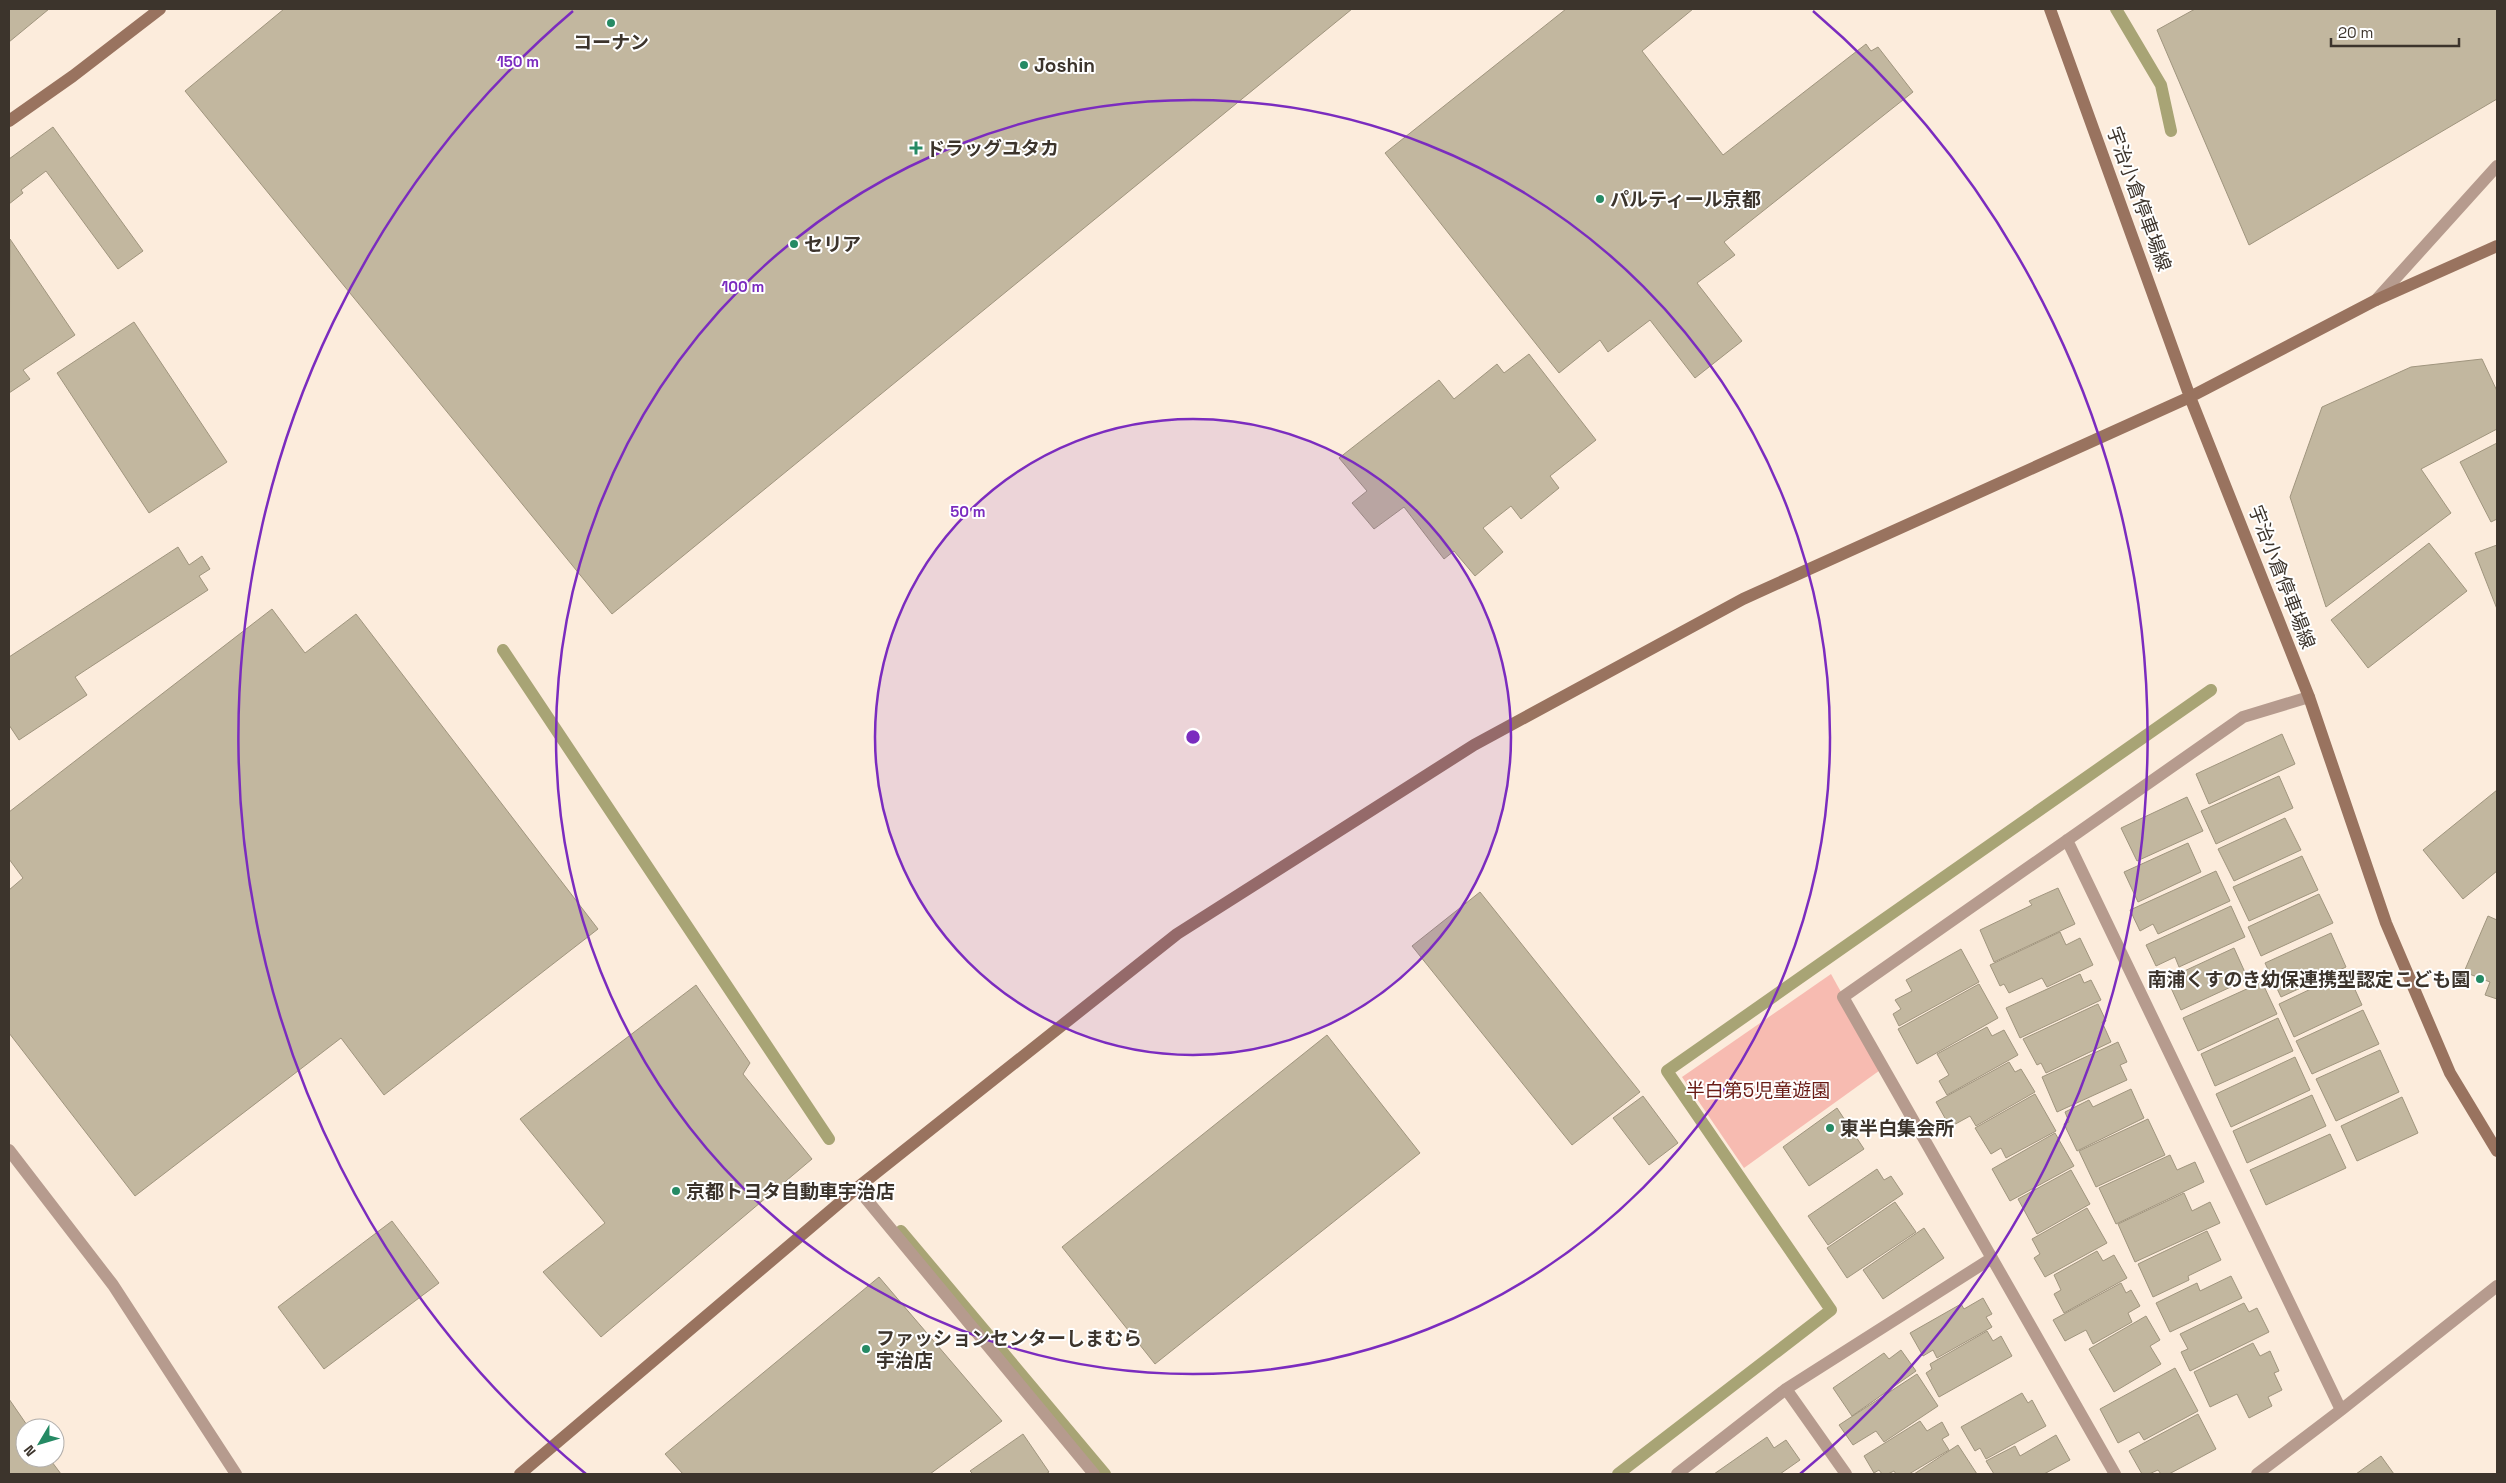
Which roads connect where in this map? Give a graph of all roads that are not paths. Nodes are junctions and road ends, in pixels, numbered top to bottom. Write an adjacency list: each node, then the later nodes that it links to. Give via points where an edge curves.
1 (160, 9): 3 (street, via 74,76)
2 (2050, 9): 7 (street, 宇治小倉停車場線)
3 (9, 121)
4 (2497, 166): 6 (street)
5 (2497, 246): 6 (street)
6 (2376, 300): 7 (street)
7 (2190, 397): 8 (street, 宇治小倉停車場線); 12 (street, via 1743,599 1474,745 1177,934)
8 (2309, 697): 9 (street, via 2243,717); 11 (street, 宇治小倉停車場線, via 2386,923 2450,1073)
9 (2067, 840): 13 (street, via 1843,997); 16 (street)
10 (9, 1150): 17 (street, via 114,1285)
11 (2497, 1150)
12 (857, 1188): 18 (street); 19 (street)
13 (1992, 1258): 15 (street); 22 (street)
14 (2497, 1286): 16 (street)
15 (1786, 1389): 20 (street); 21 (street)
16 (2341, 1410): 23 (street)
17 (236, 1474)
18 (520, 1474)
19 (1094, 1474)
20 (1677, 1474)
21 (1846, 1474)
22 (2115, 1474)
23 (2257, 1474)

